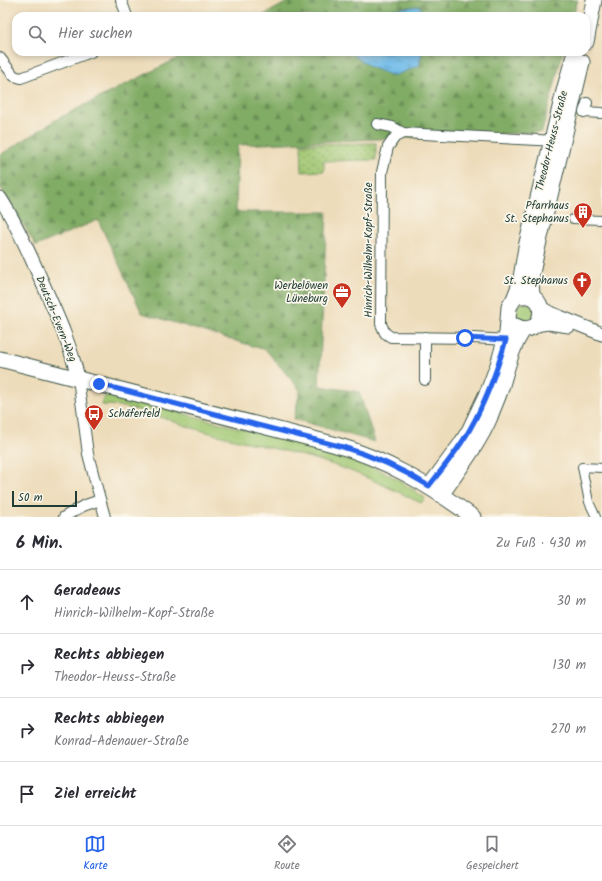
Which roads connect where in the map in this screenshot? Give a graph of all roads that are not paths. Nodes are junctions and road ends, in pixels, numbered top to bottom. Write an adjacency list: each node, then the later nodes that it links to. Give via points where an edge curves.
1 (121, 0): 3 (street)
2 (593, 0): 4 (main road); 5 (main road)
3 (126, 12)
4 (588, 12)
5 (590, 18)
6 (80, 56): 9 (street, via 21,78 14,76)
7 (574, 56): 14 (main road, Theodor-Heuss-Straße)
8 (583, 56): 14 (main road, Theodor-Heuss-Straße)
9 (0, 58)
10 (587, 103): 11 (street, via 584,112)
11 (602, 113)
12 (377, 124): 13 (street, via 392,127)
13 (403, 133): 14 (street); 24 (street, Hinrich-Wilhelm-Kopf-Straße, via 395,137 388,147 382,172 381,324 385,333 391,337)
14 (557, 141): 18 (main road, Theodor-Heuss-Straße, via 526,247 520,284); 19 (main road, Theodor-Heuss-Straße, via 531,278)
15 (0, 198): 27 (street, Deutsch-Evern-Weg, via 19,230 54,309 69,345)
16 (573, 220): 17 (street)
17 (602, 220)
18 (514, 299): 19 (main road, via 525,295); 20 (main road, Theodor-Heuss-Straße, via 508,307)
19 (536, 302): 21 (main road, Theodor-Heuss-Straße, via 541,317); 22 (street, via 550,313)
20 (508, 316): 21 (main road, via 514,325); 25 (main road, Theodor-Heuss-Straße)
21 (530, 327): 22 (street, via 548,323); 30 (main road, Theodor-Heuss-Straße, via 518,338 500,393 481,434)
22 (586, 328): 23 (street)
23 (602, 334)
24 (425, 337): 25 (street, Hinrich-Wilhelm-Kopf-Straße); 28 (street)
25 (506, 340): 30 (main road, Theodor-Heuss-Straße, via 489,389)
26 (0, 359): 27 (main road)
27 (78, 378): 30 (main road, via 363,453 397,468); 31 (street, Deutsch-Evern-Weg, via 88,454)
28 (425, 380)
29 (602, 468): 35 (street, via 582,467 589,502)
30 (435, 491): 34 (main road)
31 (100, 500): 32 (street); 33 (street, Deutsch-Evern-Weg)
32 (64, 517)
33 (105, 517)
34 (473, 517)
35 (596, 517)

